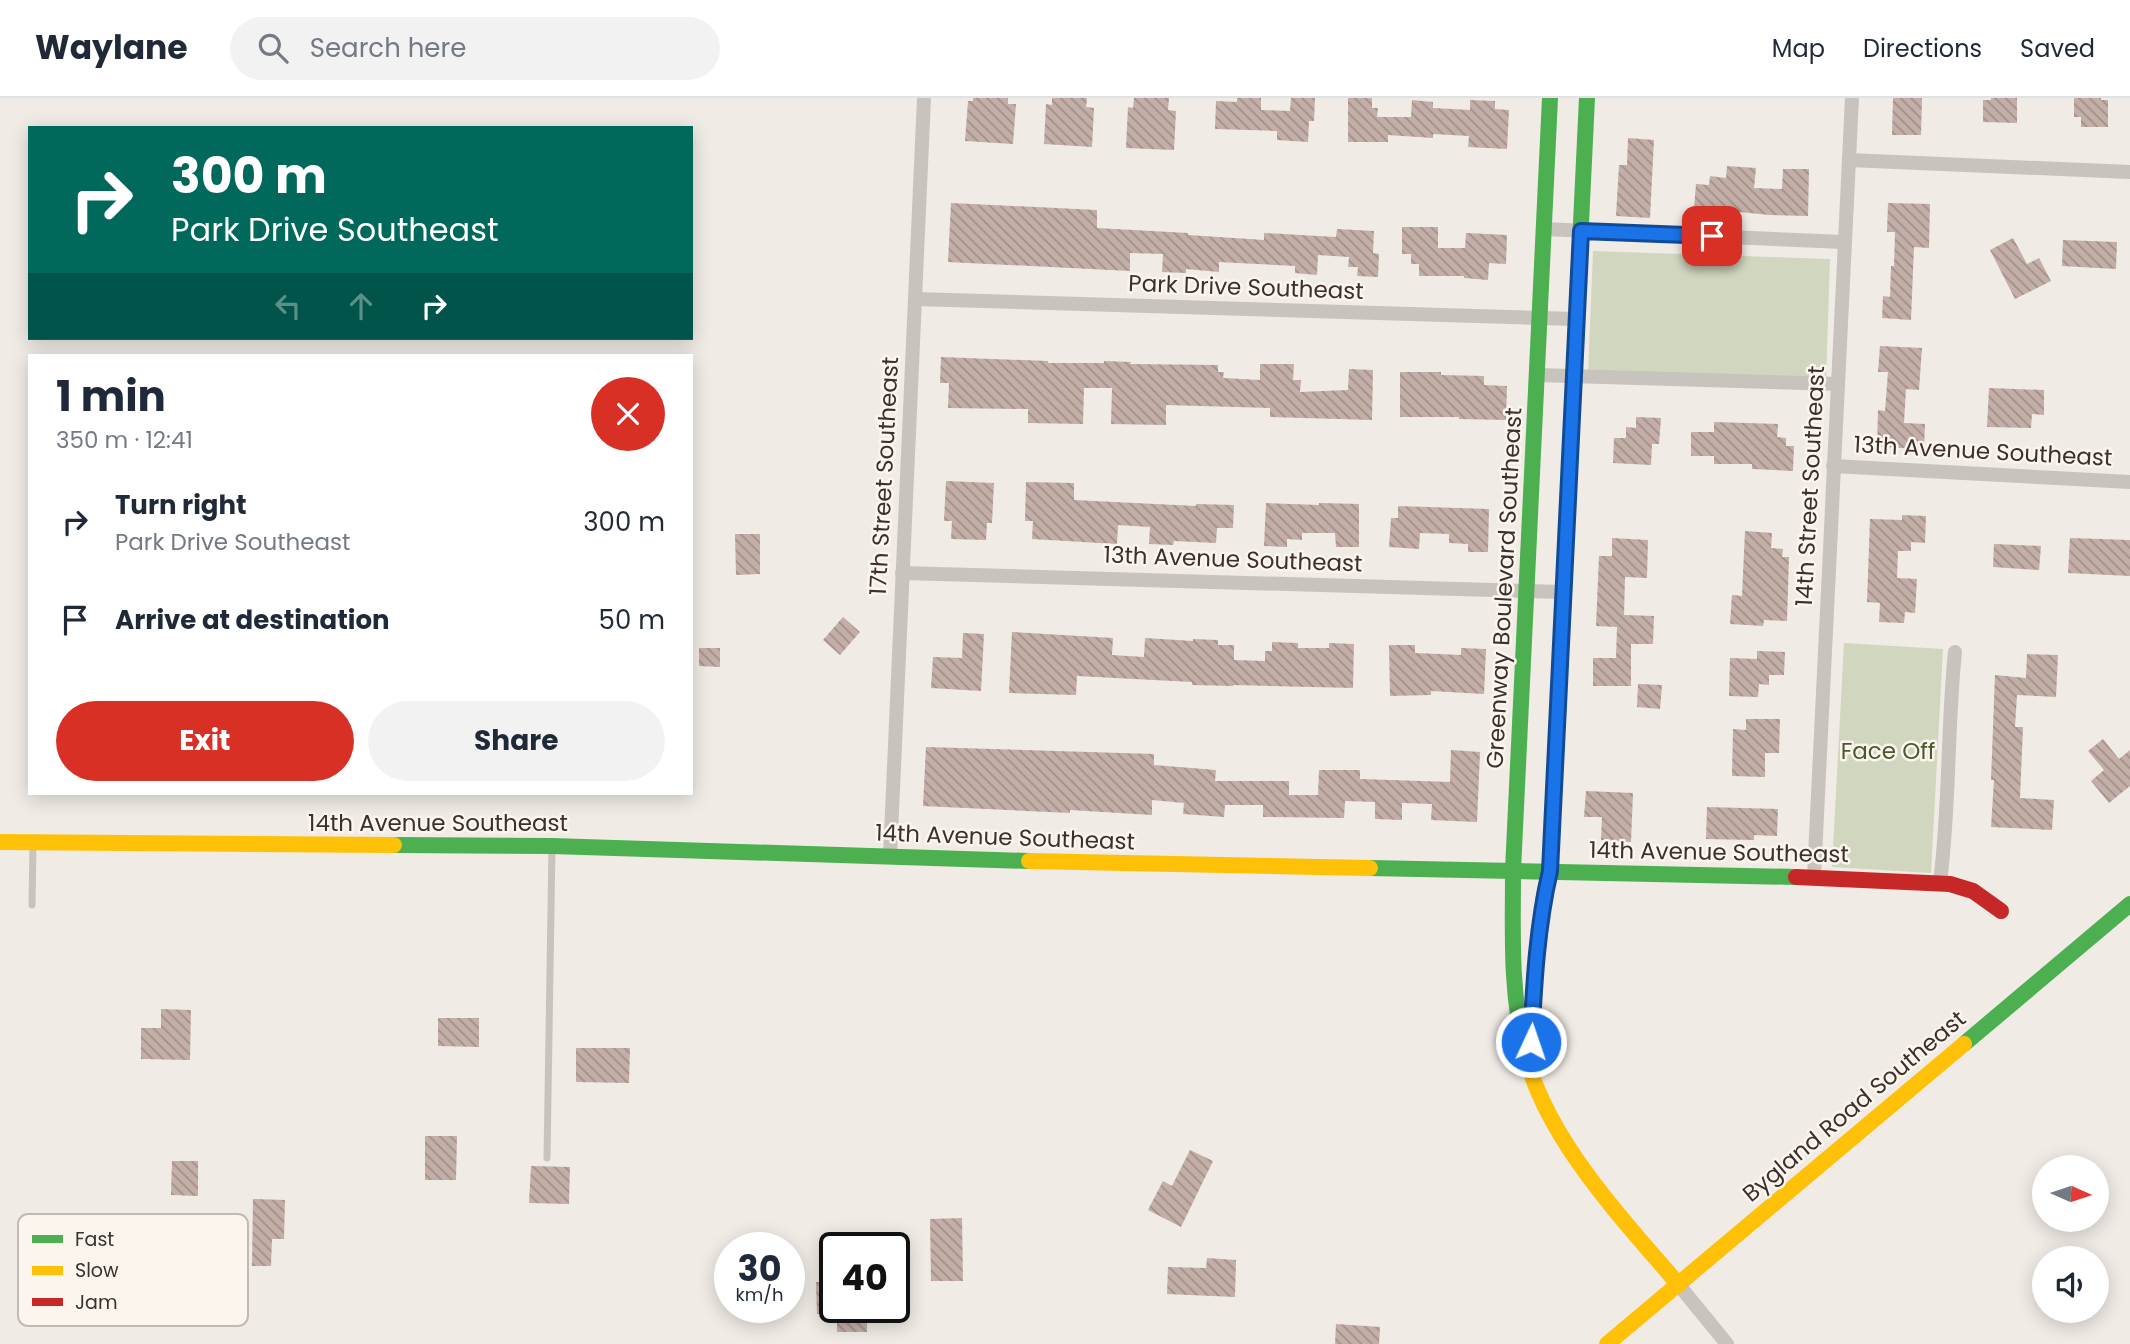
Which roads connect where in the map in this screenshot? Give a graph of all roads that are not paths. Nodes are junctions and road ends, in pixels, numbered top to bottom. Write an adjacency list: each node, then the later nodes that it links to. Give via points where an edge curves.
1 (924, 98): 10 (street, 17th Street Southeast)
2 (1550, 98): 7 (street, Greenway Boulevard Southeast)
3 (1587, 98): 8 (street, Greenway Boulevard Southeast)
4 (1852, 98): 5 (street, 14th Street Southeast)
5 (1849, 160): 6 (street); 9 (street, 14th Street Southeast)
6 (2130, 173)
7 (1543, 229): 8 (street); 11 (street, Greenway Boulevard Southeast)
8 (1581, 231): 9 (street); 12 (street, Greenway Boulevard Southeast)
9 (1844, 242): 15 (street, 14th Street Southeast)
10 (915, 299): 11 (street, Park Drive Southeast); 18 (street, 17th Street Southeast)
11 (1539, 318): 12 (street, Park Drive Southeast); 13 (street, Greenway Boulevard Southeast)
12 (1576, 319): 14 (street, Greenway Boulevard Southeast)
13 (1537, 374): 14 (street); 19 (street, Greenway Boulevard Southeast)
14 (1574, 376): 15 (street); 20 (street, Greenway Boulevard Southeast)
15 (1838, 384): 16 (street, 14th Street Southeast)
16 (1833, 466): 17 (street, 13th Avenue Southeast); 28 (street, 14th Street Southeast)
17 (2130, 482)
18 (902, 573): 19 (street, 13th Avenue Southeast); 25 (street, 17th Street Southeast)
19 (1526, 590): 20 (street, 13th Avenue Southeast); 26 (street, Greenway Boulevard Southeast)
20 (1563, 592): 27 (street, Greenway Boulevard Southeast)
21 (1955, 652): 29 (street)
22 (0, 842): 23 (street, 14th Avenue Southeast)
23 (33, 843): 24 (street, 14th Avenue Southeast); 31 (lane)
24 (552, 846): 25 (street, 14th Avenue Southeast); 34 (lane)
25 (890, 856): 26 (street, 14th Avenue Southeast)
26 (1513, 870): 27 (street, 14th Avenue Southeast); 33 (street, Greenway Boulevard Southeast, via 1516,1014)
27 (1550, 871): 28 (street, 14th Avenue Southeast); 33 (street, Greenway Boulevard Southeast, via 1533,997)
28 (1814, 877): 29 (street, 14th Avenue Southeast)
29 (1940, 882): 32 (street, 14th Avenue Southeast, via 1975,891)
30 (2130, 904): 35 (street, Bygland Road Southeast)
31 (32, 905)
32 (2001, 911)
33 (1534, 1078): 35 (street, Greenway Boulevard Southeast, via 1566,1146)
34 (547, 1158)
35 (1678, 1284): 36 (street, Bygland Road Southeast); 37 (street)
36 (1607, 1344)
37 (1727, 1344)

